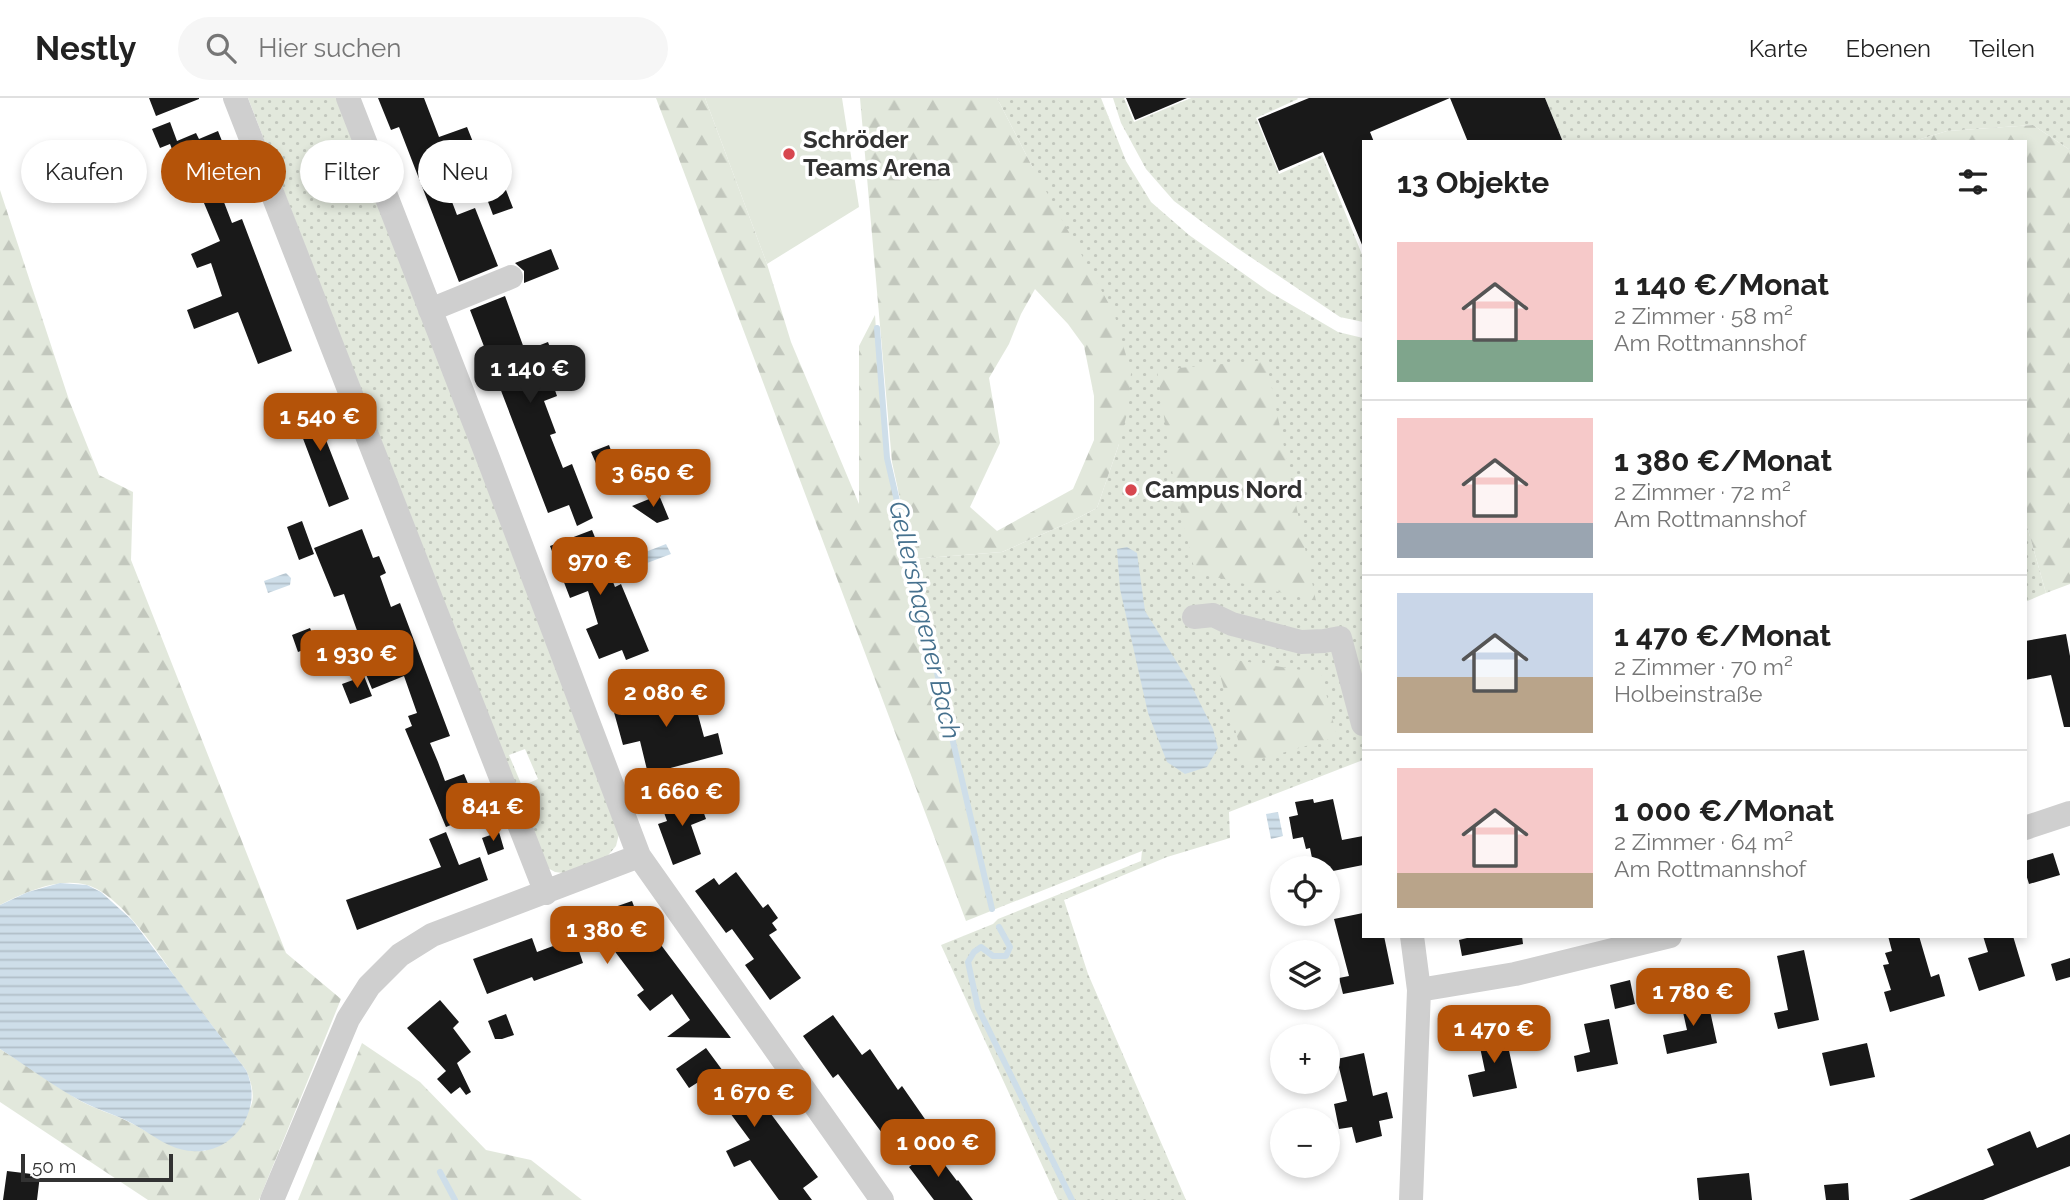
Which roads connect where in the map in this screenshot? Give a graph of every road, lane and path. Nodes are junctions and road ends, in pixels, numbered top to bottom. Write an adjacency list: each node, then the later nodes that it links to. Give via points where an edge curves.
1 (235, 98): 10 (street)
2 (348, 98): 4 (street)
3 (510, 277): 4 (street)
4 (430, 310): 9 (street)
5 (1194, 617): 6 (street, via 1213,615 1301,642 1340,638)
6 (1362, 720)
7 (2070, 813): 8 (street)
8 (2027, 827)
9 (639, 856): 10 (street); 15 (street)
10 (546, 893): 14 (street, via 432,935 400,955 369,986 348,1019)
11 (1412, 938): 13 (street)
12 (1656, 938): 13 (street, via 1515,974)
13 (1419, 990): 16 (street)
14 (272, 1200)
15 (882, 1200)
16 (1410, 1200)

